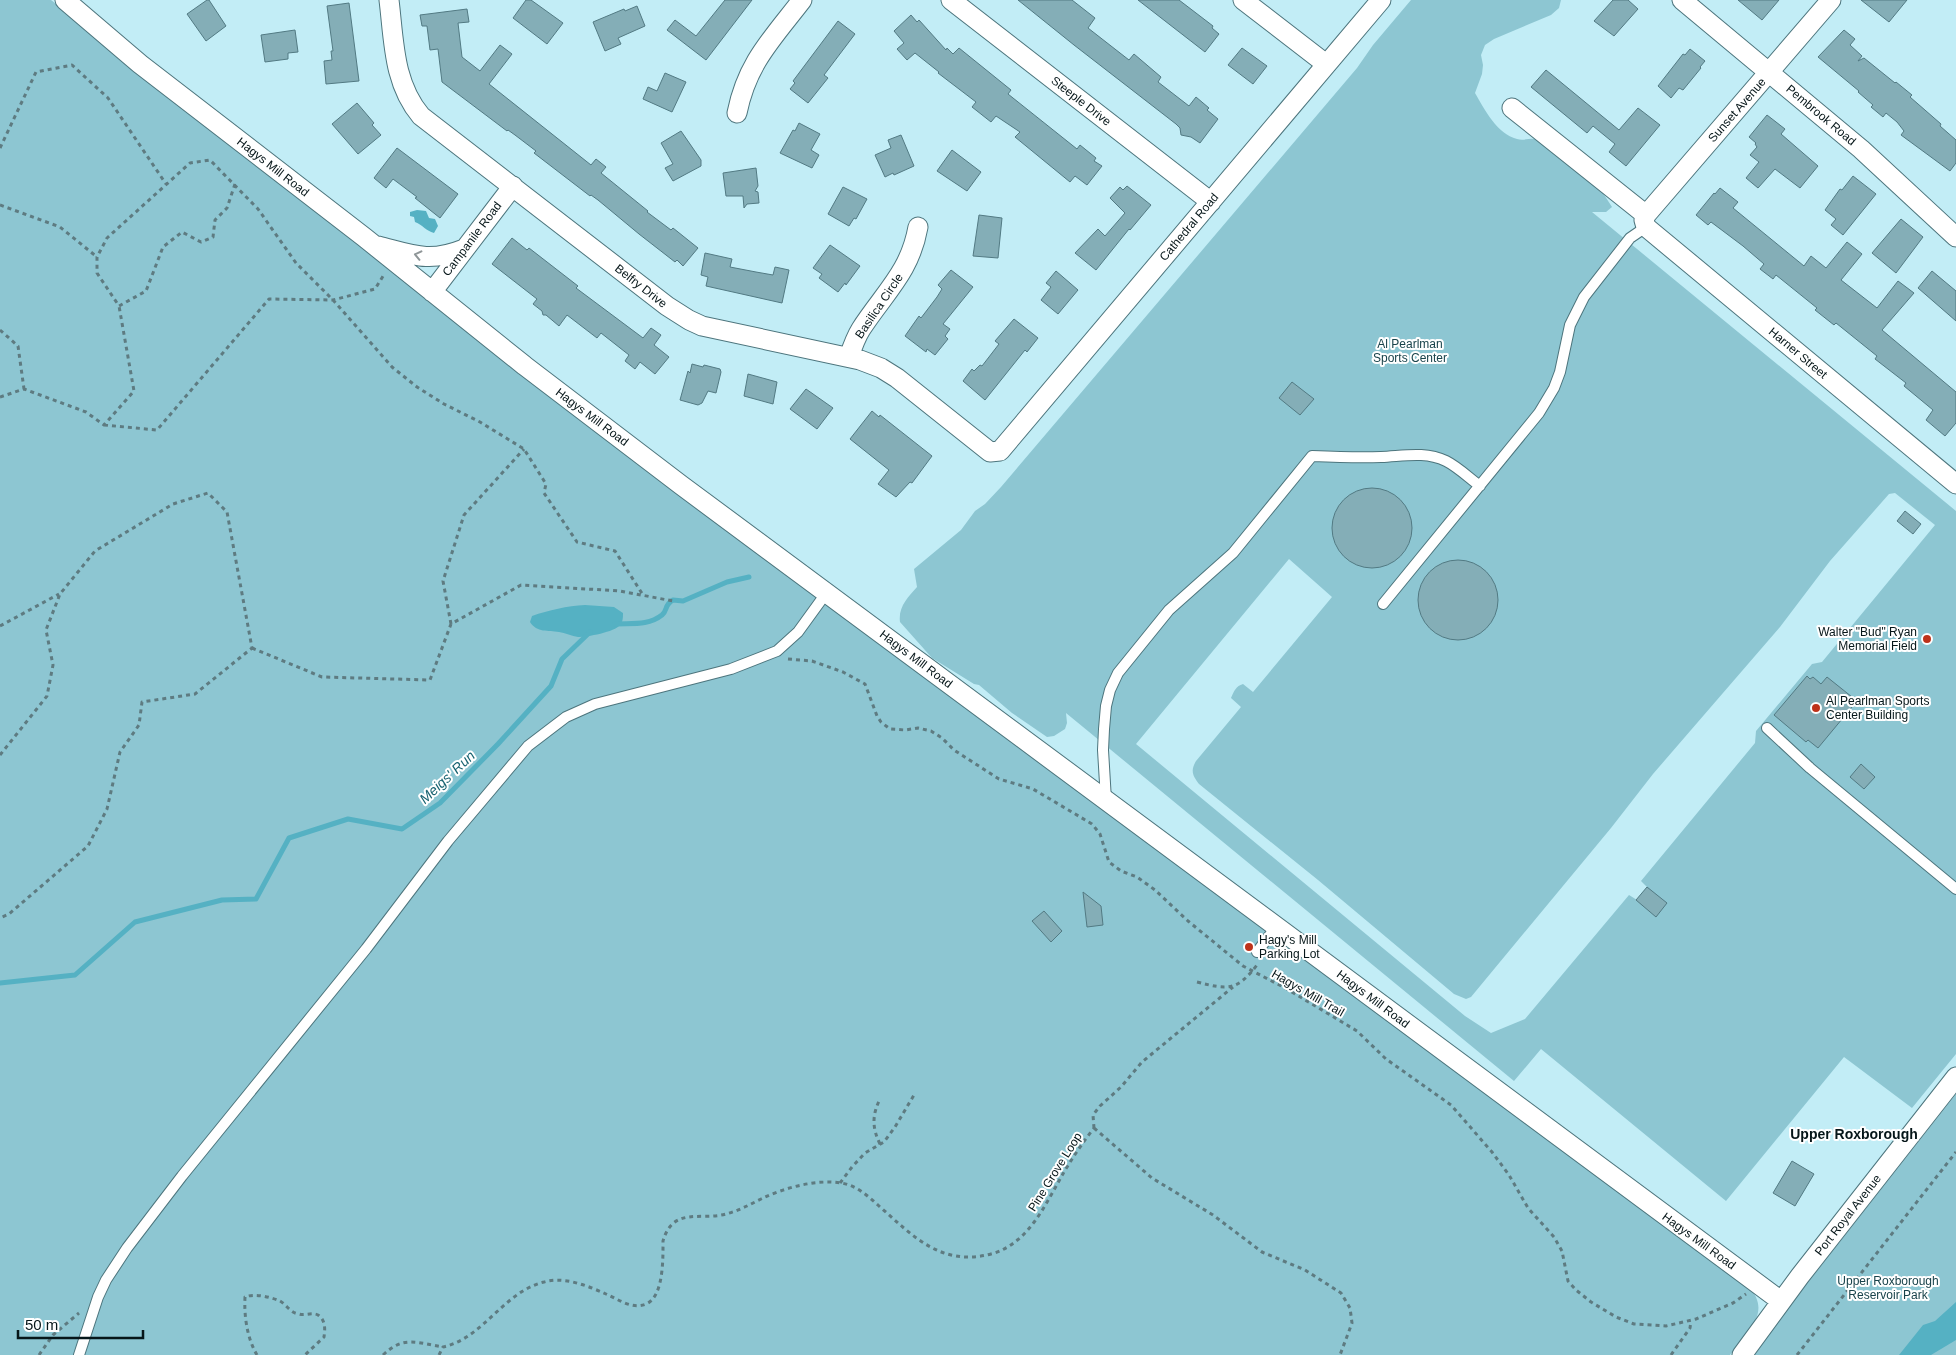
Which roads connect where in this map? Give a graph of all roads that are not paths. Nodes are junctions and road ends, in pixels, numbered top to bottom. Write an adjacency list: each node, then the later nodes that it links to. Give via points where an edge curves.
1 (389, 0): 13 (street, Belfry Drive, via 399,75 413,106 432,125)
2 (802, 0): 12 (street, via 750,70)
3 (951, 0): 14 (street, Steeple Drive)
4 (1244, 0): 9 (street)
5 (1381, 0): 9 (street, Cathedral Road)
6 (1682, 0): 10 (street, Pembrook Road)
7 (1831, 0): 10 (street, Sunset Avenue)
8 (73, 3): 18 (street, Hagys Mill Road, via 140,64)
9 (1326, 64): 14 (street, Cathedral Road)
10 (1770, 72): 15 (street, Sunset Avenue); 17 (street, Pembrook Road)
11 (1512, 108): 15 (street, Harner Street)
12 (737, 113)
13 (512, 186): 19 (street, Campanile Road); 21 (street, Belfry Drive, via 689,320 702,326)
14 (1211, 202): 22 (street, Cathedral Road)
15 (1646, 221): 23 (street, Harner Street); 24 (lane, via 1584,297 1570,325 1560,372 1547,401)
16 (918, 227): 21 (street, Basilica Circle, via 906,266 860,330)
17 (1956, 236)
18 (372, 244): 19 (street, one-way to 18, via 429,258); 20 (street, Hagys Mill Road)
19 (464, 249): 20 (street, Campanile Road)
20 (432, 292): 25 (street, Hagys Mill Road, via 658,468)
21 (849, 357): 22 (street, Belfry Drive, via 889,373 990,452)
22 (996, 452)
23 (1955, 480)
24 (1480, 486): 26 (lane); 28 (lane, via 1459,469 1432,456 1312,456 1233,553 1169,610 1118,673 1110,690 1104,729)
25 (827, 592): 28 (street, Hagys Mill Road); 34 (lane, via 798,632 777,651 731,669 579,710 528,746 454,834 116,1262 98,1297)
26 (1383, 604)
27 (1766, 728): 29 (lane)
28 (1106, 800): 30 (street, Hagys Mill Road)
29 (1956, 889)
30 (1276, 927): 31 (lane); 33 (street, Hagys Mill Road)
31 (1257, 952)
32 (1956, 1077): 33 (street, Port Royal Avenue)
33 (1781, 1301): 35 (street, Port Royal Avenue)
34 (78, 1355)
35 (1742, 1355)

